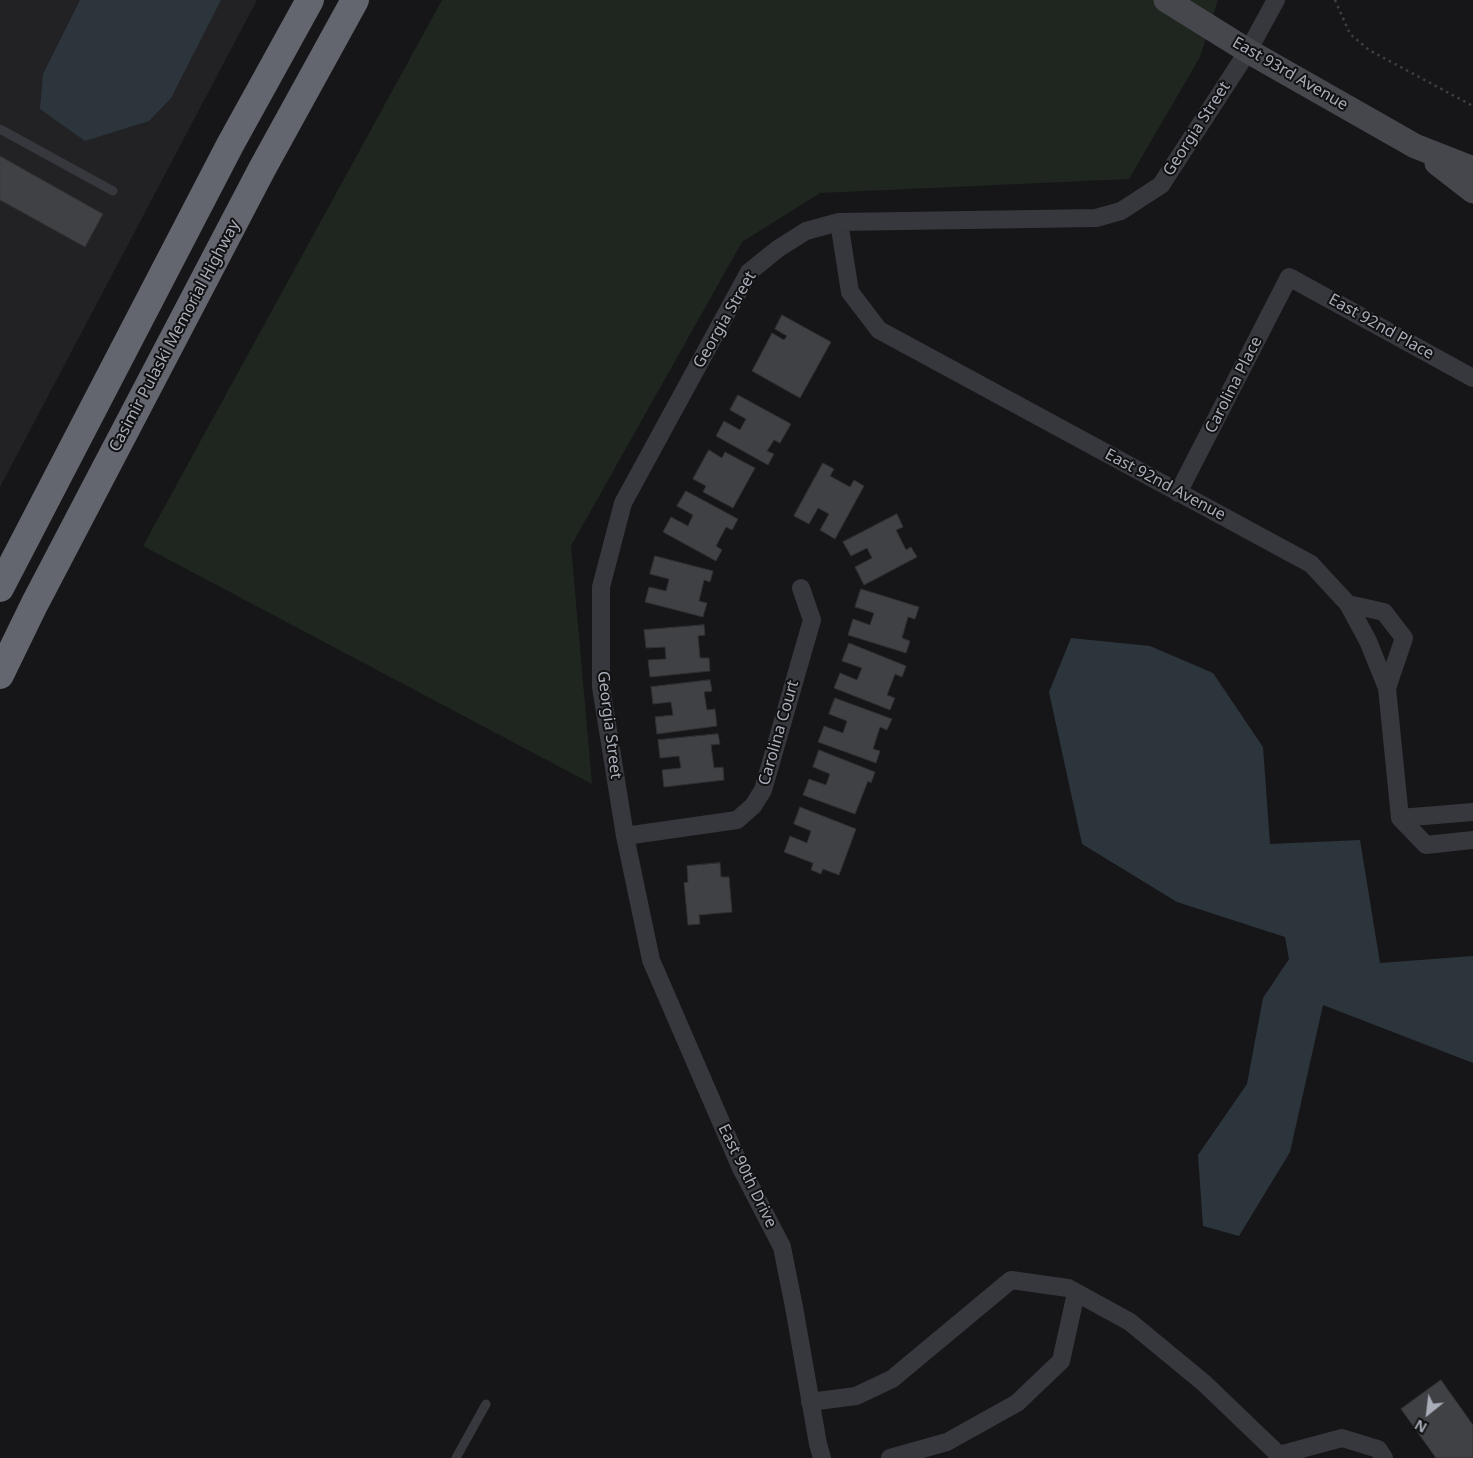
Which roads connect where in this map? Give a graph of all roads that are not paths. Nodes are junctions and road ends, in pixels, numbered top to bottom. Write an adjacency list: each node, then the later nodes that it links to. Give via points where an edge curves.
1 (310, 0): 15 (highway, via 230,145)
2 (355, 0): 18 (highway, Casimir Pulaski Memorial Highway, via 262,170)
3 (1166, 0): 5 (street, East 93rd Avenue)
4 (1276, 0): 5 (street, Georgia Street)
5 (1248, 51): 7 (street, East 93rd Avenue); 11 (street, Georgia Street, via 1161,185 1121,211 1096,218)
6 (0, 128): 9 (lane)
7 (1415, 146): 8 (street, East 93rd Avenue); 10 (street, East 93rd Avenue)
8 (1473, 169)
9 (113, 191)
10 (1473, 191)
11 (839, 222): 14 (street, East 92nd Avenue, via 850,292 879,330); 22 (street, Georgia Street, via 806,231 749,272 624,503 601,587 601,687)
12 (1289, 277): 13 (street, East 92nd Place); 14 (street, Carolina Place)
13 (1473, 378)
14 (1178, 493): 17 (street, East 92nd Avenue, via 1311,564)
15 (0, 588)
16 (801, 588): 22 (street, Carolina Court, via 812,620 763,790 753,806 737,820)
17 (1348, 604): 19 (street, East 92nd Avenue); 19 (street, via 1384,612 1404,638)
18 (0, 675)
19 (1388, 688): 21 (street, East 92nd Avenue)
20 (1473, 812): 21 (street)
21 (1400, 818): 23 (street, via 1426,845)
22 (626, 836): 24 (street, Georgia Street)
23 (1473, 840)
24 (640, 903): 26 (street, East 90th Drive, via 652,960 675,1018 740,1166 782,1247)
25 (1076, 1293): 26 (street, via 1068,1288 1011,1280 892,1379 856,1396); 28 (street, via 1130,1322 1204,1383); 31 (street, via 1061,1361 1017,1403 947,1442)
26 (810, 1402): 30 (street, East 90th Drive)
27 (486, 1404): 29 (lane)
28 (1278, 1456): 32 (street, via 1342,1438 1378,1449)
29 (456, 1458)
30 (822, 1458)
31 (890, 1458)
32 (1384, 1458)

